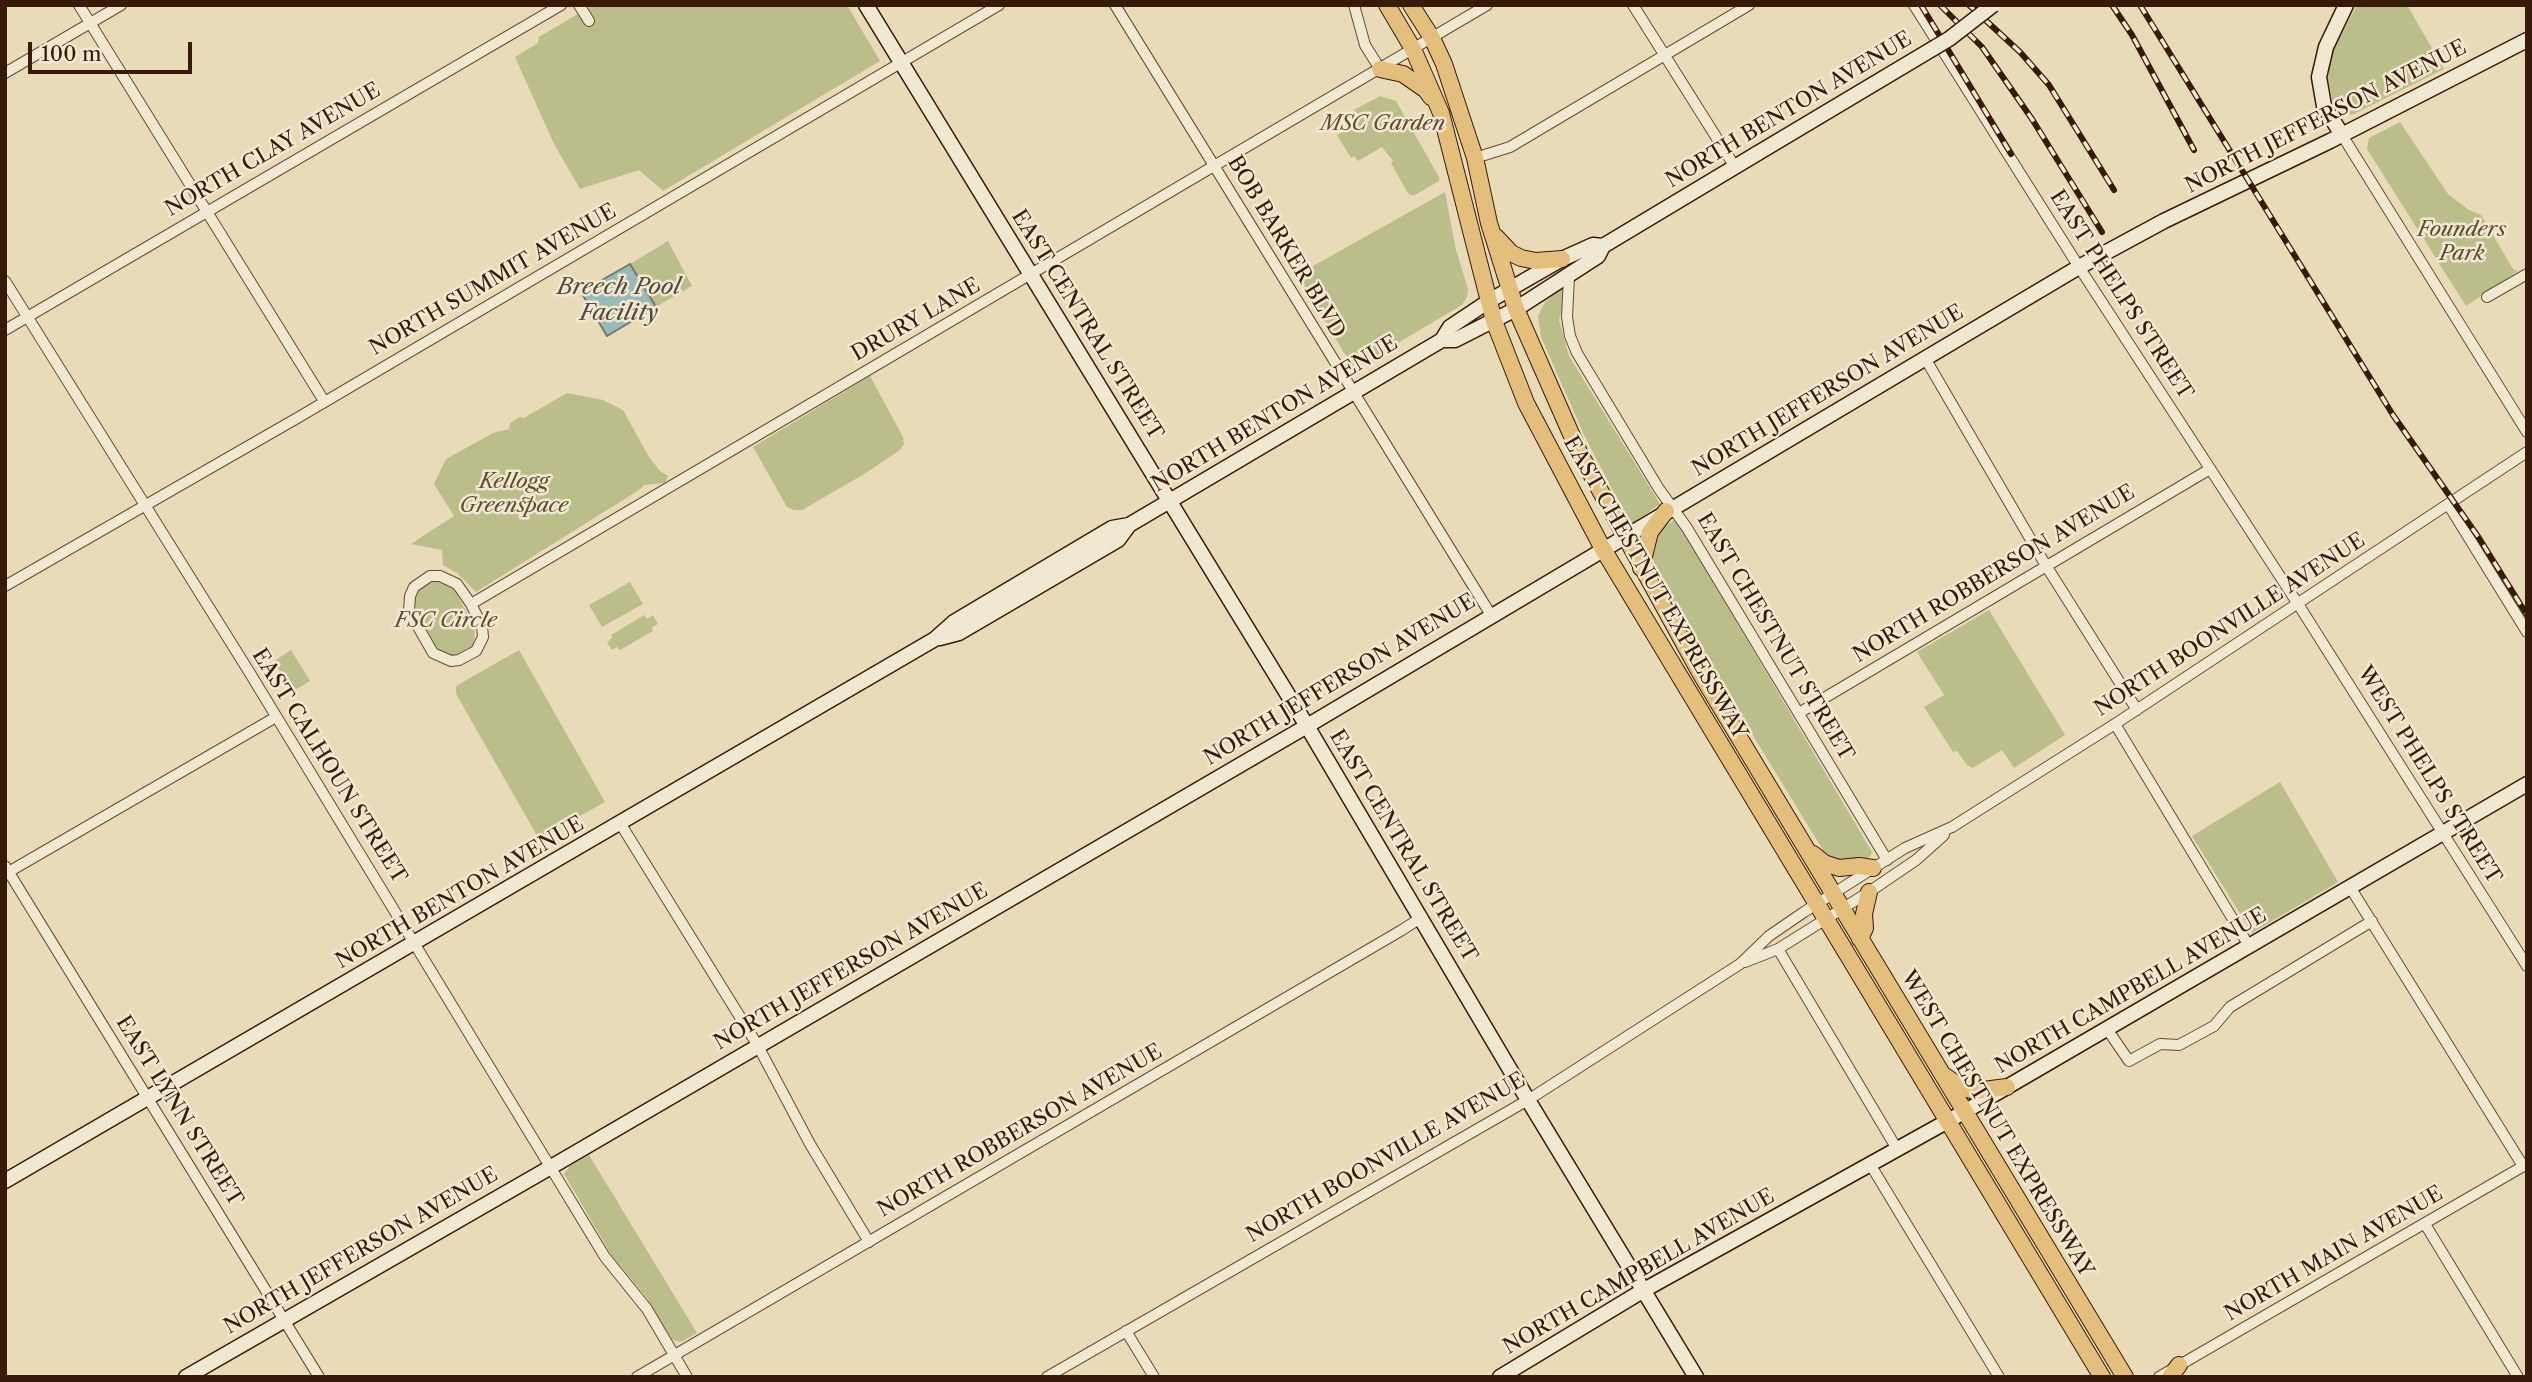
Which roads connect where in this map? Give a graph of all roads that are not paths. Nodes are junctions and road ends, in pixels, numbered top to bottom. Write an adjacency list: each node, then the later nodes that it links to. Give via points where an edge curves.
1 (79, 5): 18 (street)
2 (121, 5): 18 (street)
3 (561, 5): 31 (street, NORTH CLAY AVENUE)
4 (579, 5): 17 (street)
5 (866, 5): 23 (main road, EAST CENTRAL STREET)
6 (999, 5): 23 (street, NORTH SUMMIT AVENUE)
7 (1115, 5): 29 (street, BOB BARKER BLVD)
8 (1354, 5): 24 (street, via 1365,45)
9 (1387, 5): 21 (main road, EAST CHESTNUT EXPRESSWAY)
10 (1412, 5): 19 (main road, EAST CHESTNUT EXPRESSWAY)
11 (1487, 5): 19 (street, DRURY LANE)
12 (1633, 5): 22 (street)
13 (1749, 5): 22 (street)
14 (1914, 5): 35 (street, EAST PHELPS STREET)
15 (1993, 5): 30 (main road, NORTH BENTON AVENUE, bridge, via 1949,39)
16 (2346, 5): 27 (main road, via 2326,47 2319,78 2324,106)
17 (589, 21)
18 (90, 24): 25 (street); 31 (street)
19 (1432, 38): 21 (street, DRURY LANE); 28 (main road, EAST CHESTNUT EXPRESSWAY)
20 (2527, 40): 27 (main road, NORTH JEFFERSON AVENUE)
21 (1413, 49): 24 (street, DRURY LANE); 26 (main road, EAST CHESTNUT EXPRESSWAY)
22 (1664, 55): 28 (street, via 1510,147); 30 (street)
23 (902, 63): 36 (main road, EAST CENTRAL STREET); 50 (street, NORTH SUMMIT AVENUE)
24 (1380, 69): 26 (main road, via 1403,74 1426,90); 29 (street, DRURY LANE)
25 (5, 73)
26 (1441, 113): 42 (main road, EAST CHESTNUT EXPRESSWAY)
27 (2342, 135): 35 (main road, NORTH JEFFERSON AVENUE); 51 (street)
28 (1475, 158): 32 (main road, EAST CHESTNUT EXPRESSWAY)
29 (1215, 167): 36 (street, DRURY LANE); 49 (street, BOB BARKER BLVD)
30 (1735, 167): 33 (main road, NORTH BENTON AVENUE)
31 (206, 211): 44 (street, NORTH CLAY AVENUE); 50 (street)
32 (1492, 231): 34 (main road, via 1521,258); 40 (main road, EAST CHESTNUT EXPRESSWAY)
33 (1602, 246): 34 (main road, NORTH BENTON AVENUE, via 1593,245); 38 (main road, NORTH BENTON AVENUE, via 1598,256)
34 (1562, 259): 40 (main road, NORTH BENTON AVENUE)
35 (2079, 267): 48 (main road, NORTH JEFFERSON AVENUE); 53 (street, EAST PHELPS STREET)
36 (1031, 274): 54 (main road, EAST CENTRAL STREET); 63 (street, DRURY LANE)
37 (2527, 274): 41 (street)
38 (1569, 277): 43 (main road, NORTH BENTON AVENUE); 57 (street, EAST CHESTNUT STREET, via 1568,327 1577,353)
39 (5, 281): 44 (street, EAST CALHOUN STREET)
40 (1510, 289): 42 (main road, NORTH BENTON AVENUE); 43 (main road, EAST CHESTNUT EXPRESSWAY)
41 (2487, 297)
42 (1489, 301): 45 (main road, EAST CHESTNUT EXPRESSWAY); 47 (main road, NORTH BENTON AVENUE, via 1450,327)
43 (1516, 309): 45 (main road, NORTH BENTON AVENUE); 58 (main road, EAST CHESTNUT EXPRESSWAY, via 1579,453)
44 (28, 317): 46 (street, NORTH CLAY AVENUE); 56 (street, EAST CALHOUN STREET)
45 (1494, 321): 47 (main road, NORTH BENTON AVENUE, via 1455,340); 59 (main road, EAST CHESTNUT EXPRESSWAY, via 1526,403)
46 (5, 330)
47 (1442, 340): 49 (main road, NORTH BENTON AVENUE)
48 (1925, 358): 57 (main road, NORTH JEFFERSON AVENUE); 60 (street)
49 (1352, 392): 54 (main road, NORTH BENTON AVENUE); 65 (street, BOB BARKER BLVD)
50 (324, 401): 56 (street, NORTH SUMMIT AVENUE)
51 (2527, 432)
52 (2527, 452): 55 (street, NORTH BOONVILLE AVENUE)
53 (2210, 469): 60 (street, NORTH ROBBERSON AVENUE); 64 (street, EAST PHELPS STREET)
54 (1170, 501): 71 (main road, EAST CENTRAL STREET); 73 (main road, NORTH BENTON AVENUE, via 1129,525 1112,528 954,622 935,639)
55 (2448, 504): 64 (street, NORTH BOONVILLE AVENUE); 66 (street)
56 (145, 506): 62 (street, NORTH SUMMIT AVENUE); 69 (street, EAST CALHOUN STREET)
57 (1670, 509): 58 (main road, NORTH JEFFERSON AVENUE); 61 (main road, via 1650,532); 68 (street, EAST CHESTNUT STREET)
58 (1623, 537): 59 (main road, NORTH JEFFERSON AVENUE); 61 (main road, EAST CHESTNUT EXPRESSWAY)
59 (1603, 549): 65 (main road, NORTH JEFFERSON AVENUE); 83 (main road, EAST CHESTNUT EXPRESSWAY)
60 (2045, 565): 67 (street); 68 (street, NORTH ROBBERSON AVENUE)
61 (1641, 568): 76 (main road, EAST CHESTNUT EXPRESSWAY)
62 (5, 586)
63 (471, 604): 63 (street, via 457,584 430,576 414,587 409,611 433,653 451,661 476,651 483,637)
64 (2298, 604): 67 (street, NORTH BOONVILLE AVENUE); 75 (street, WEST PHELPS STREET)
65 (1491, 615): 71 (main road, NORTH JEFFERSON AVENUE)
66 (2527, 632)
67 (2137, 710): 70 (street, NORTH BOONVILLE AVENUE)
68 (1799, 713): 77 (street, EAST CHESTNUT STREET)
69 (276, 717): 79 (street); 89 (street, EAST CALHOUN STREET)
70 (2115, 724): 74 (street, NORTH BOONVILLE AVENUE); 90 (street)
71 (1307, 726): 85 (main road, EAST CENTRAL STREET); 95 (main road, NORTH JEFFERSON AVENUE)
72 (2527, 785): 75 (main road, NORTH CAMPBELL AVENUE)
73 (620, 824): 89 (main road, NORTH BENTON AVENUE); 95 (street)
74 (1952, 827): 77 (street, NORTH BOONVILLE AVENUE); 81 (street, NORTH BOONVILLE AVENUE, via 1916,860)
75 (2443, 832): 80 (main road, NORTH CAMPBELL AVENUE); 93 (street, WEST PHELPS STREET)
76 (1806, 848): 78 (main road, via 1839,868); 82 (main road, EAST CHESTNUT EXPRESSWAY)
77 (1887, 860): 78 (street, NORTH BOONVILLE AVENUE)
78 (1873, 868): 82 (street, NORTH BOONVILLE AVENUE)
79 (6, 871): 98 (street, EAST LYNN STREET)
80 (2350, 887): 87 (street); 90 (main road, NORTH CAMPBELL AVENUE)
81 (1869, 892): 84 (street, NORTH BOONVILLE AVENUE); 88 (main road)
82 (1833, 894): 83 (street, NORTH BOONVILLE AVENUE); 84 (main road, WEST CHESTNUT EXPRESSWAY)
83 (1817, 904): 86 (main road, WEST CHESTNUT EXPRESSWAY); 92 (street, NORTH BOONVILLE AVENUE, via 1769,936)
84 (1842, 909): 86 (street, NORTH BOONVILLE AVENUE); 88 (main road, WEST CHESTNUT EXPRESSWAY)
85 (1422, 917): 99 (main road, EAST CENTRAL STREET); 108 (street, NORTH ROBBERSON AVENUE)
86 (1826, 919): 91 (street, NORTH BOONVILLE AVENUE); 101 (main road, WEST CHESTNUT EXPRESSWAY)
87 (2372, 921): 94 (street, via 2230,1007 2214,1026 2179,1045 2160,1044 2130,1061); 104 (street)
88 (1860, 939): 96 (main road, WEST CHESTNUT EXPRESSWAY)
89 (415, 943): 98 (main road, NORTH BENTON AVENUE); 105 (street, EAST CALHOUN STREET)
90 (2249, 946): 94 (main road, NORTH CAMPBELL AVENUE)
91 (1778, 949): 92 (street, NORTH BOONVILLE AVENUE); 102 (street)
92 (1740, 964): 99 (street, NORTH BOONVILLE AVENUE)
93 (2527, 966)
94 (2107, 1029): 97 (main road, NORTH CAMPBELL AVENUE)
95 (758, 1046): 105 (main road, NORTH JEFFERSON AVENUE); 108 (street)
96 (1940, 1071): 97 (main road, via 1967,1090); 100 (main road, WEST CHESTNUT EXPRESSWAY)
97 (2007, 1087): 100 (main road, NORTH CAMPBELL AVENUE)
98 (148, 1098): 106 (main road, NORTH BENTON AVENUE); 110 (street, EAST LYNN STREET)
99 (1528, 1100): 109 (main road, EAST CENTRAL STREET); 111 (street, NORTH BOONVILLE AVENUE)
100 (1964, 1112): 101 (main road, NORTH CAMPBELL AVENUE); 124 (main road, WEST CHESTNUT EXPRESSWAY)
101 (1948, 1121): 102 (main road, NORTH CAMPBELL AVENUE); 123 (main road, WEST CHESTNUT EXPRESSWAY)
102 (1897, 1149): 103 (main road, NORTH CAMPBELL AVENUE)
103 (1870, 1164): 109 (main road, NORTH CAMPBELL AVENUE); 122 (street)
104 (2525, 1165): 107 (street, NORTH MAIN AVENUE)
105 (551, 1167): 110 (main road, NORTH JEFFERSON AVENUE); 112 (street, EAST CALHOUN STREET, via 605,1257 647,1309)
106 (5, 1181)
107 (2425, 1224): 113 (street, NORTH MAIN AVENUE); 126 (street)
108 (869, 1242): 112 (street, NORTH ROBBERSON AVENUE)
109 (1644, 1290): 120 (main road, NORTH CAMPBELL AVENUE); 121 (main road, EAST CENTRAL STREET)
110 (284, 1320): 114 (main road, NORTH JEFFERSON AVENUE); 115 (street, EAST LYNN STREET)
111 (1126, 1331): 118 (street, NORTH BOONVILLE AVENUE); 119 (street)
112 (675, 1355): 116 (street, NORTH ROBBERSON AVENUE); 117 (street, EAST CALHOUN STREET)
113 (2174, 1371): 125 (street, NORTH MAIN AVENUE)
114 (186, 1377)
115 (319, 1377)
116 (637, 1377)
117 (687, 1377)
118 (1046, 1377)
119 (1154, 1377)
120 (1500, 1377)
121 (1696, 1377)
122 (2000, 1377)
123 (2102, 1377)
124 (2125, 1377)
125 (2160, 1377)
126 (2518, 1377)

